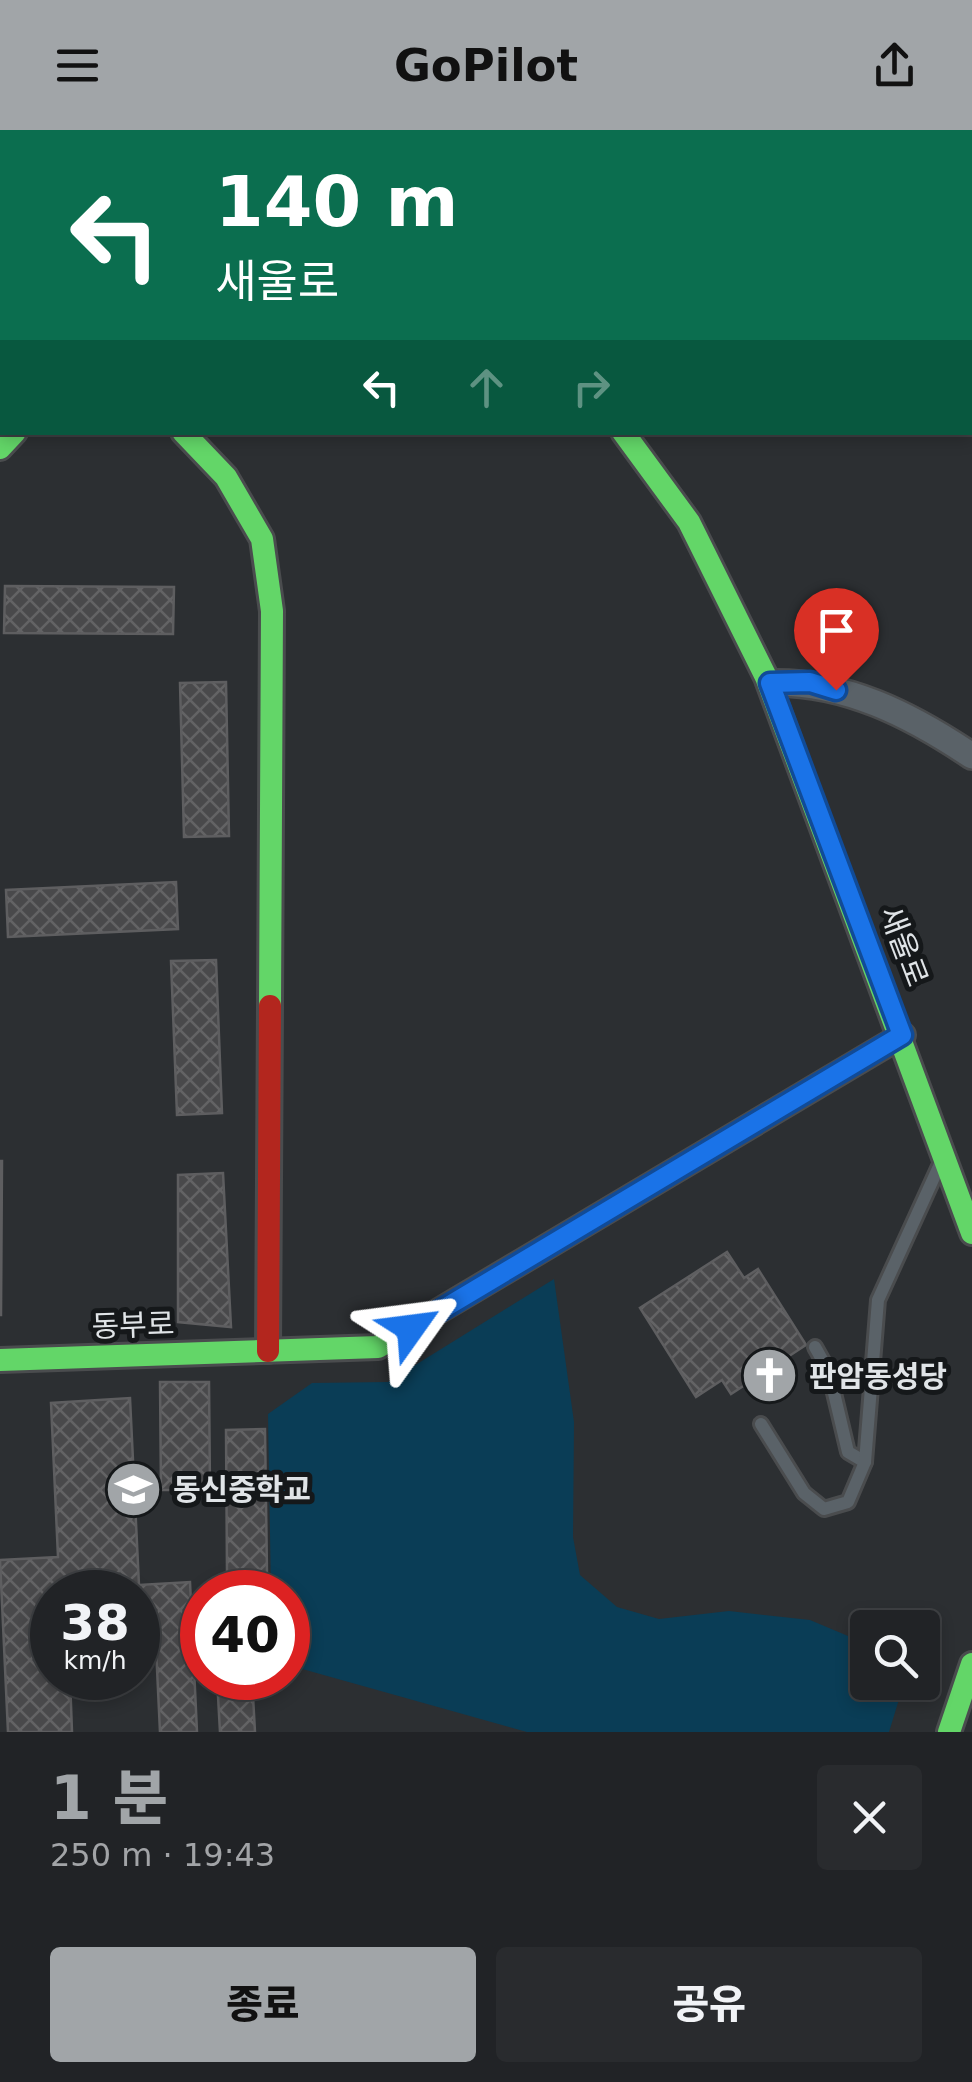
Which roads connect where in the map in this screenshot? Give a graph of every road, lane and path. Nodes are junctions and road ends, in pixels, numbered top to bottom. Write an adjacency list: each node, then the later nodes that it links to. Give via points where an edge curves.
1 (186, 435): 9 (street, via 226,477 262,539 272,611)
2 (626, 435): 3 (street, 새울로, via 718,574)
3 (770, 683): 4 (street, via 810,682 860,697 925,724); 5 (street, 새울로)
4 (972, 756)
5 (902, 1035): 6 (street, 새울로); 9 (street, 동부로, via 378,1348)
6 (944, 1155): 7 (street, 새울로); 12 (lane, via 878,1300)
7 (972, 1233)
8 (815, 1348): 12 (lane, via 828,1372 848,1452)
9 (268, 1351): 10 (street, 동부로)
10 (0, 1360)
11 (761, 1424): 12 (lane, via 804,1493 824,1509 848,1502)
12 (865, 1462)
13 (972, 1664): 14 (street)
14 (949, 1732)

